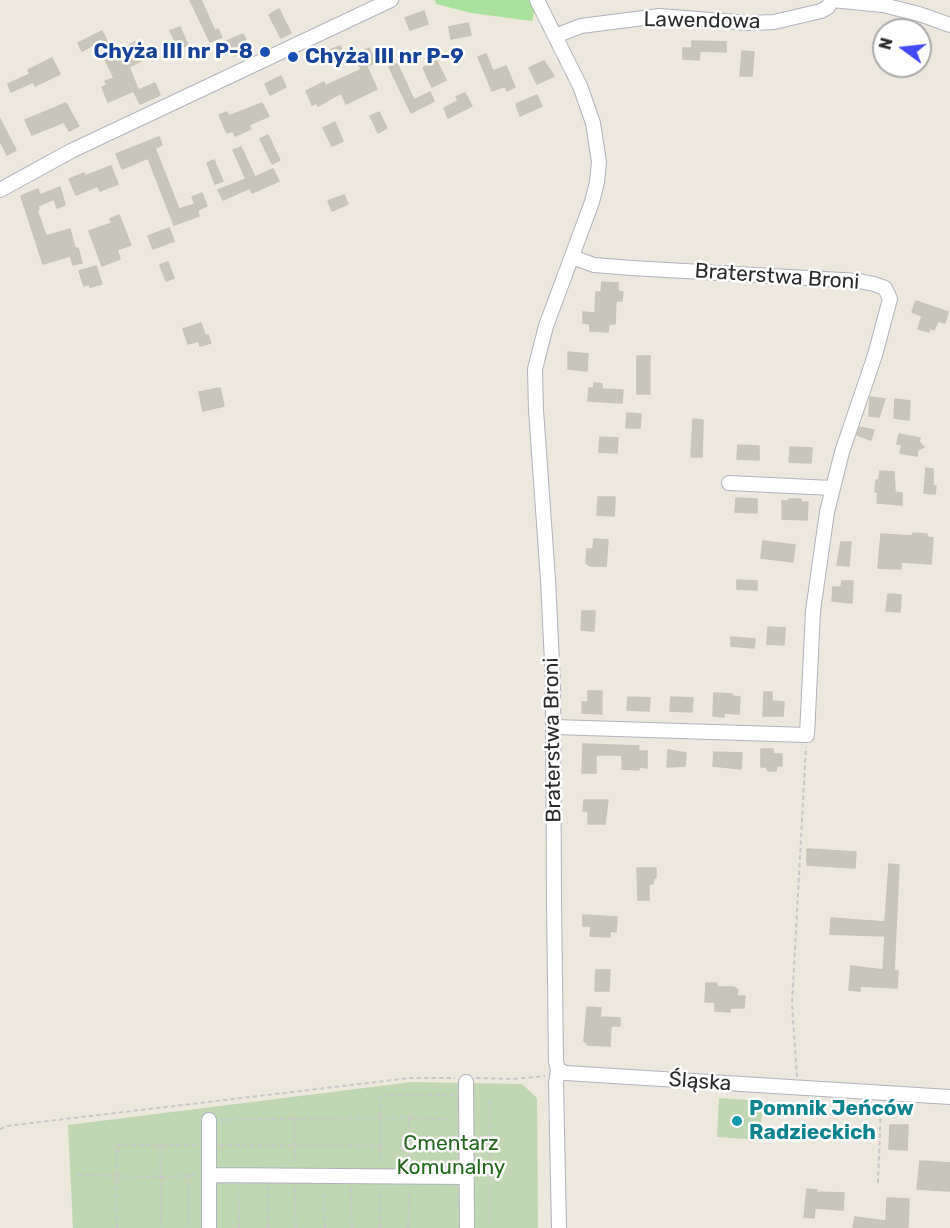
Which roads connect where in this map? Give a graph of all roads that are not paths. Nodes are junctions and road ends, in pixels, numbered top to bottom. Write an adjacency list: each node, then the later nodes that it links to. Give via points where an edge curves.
1 (391, 0): 6 (street, via 56,159)
2 (832, 0): 4 (street, Lawendowa, via 883,5); 5 (street, Lawendowa, via 821,11 774,22 659,16 580,26)
3 (538, 3): 5 (street, Braterstwa Broni)
4 (950, 25)
5 (555, 36): 7 (street, Braterstwa Broni, via 584,95 598,152 595,192)
6 (0, 190)
7 (572, 257): 9 (street, Braterstwa Broni, via 594,265 837,279 885,288 890,299 884,322); 10 (street, Braterstwa Broni, via 535,369)
8 (729, 483): 9 (street)
9 (832, 488): 10 (street, Braterstwa Broni, via 813,611 807,735)
10 (554, 727): 11 (street, Braterstwa Broni)
11 (558, 1070): 13 (street, Śląska); 19 (street, Braterstwa Broni)
12 (463, 1084): 16 (street)
13 (950, 1097)
14 (209, 1120): 15 (street)
15 (209, 1174): 16 (street); 17 (street)
16 (466, 1177): 18 (street)
17 (209, 1228)
18 (467, 1228)
19 (559, 1228)

